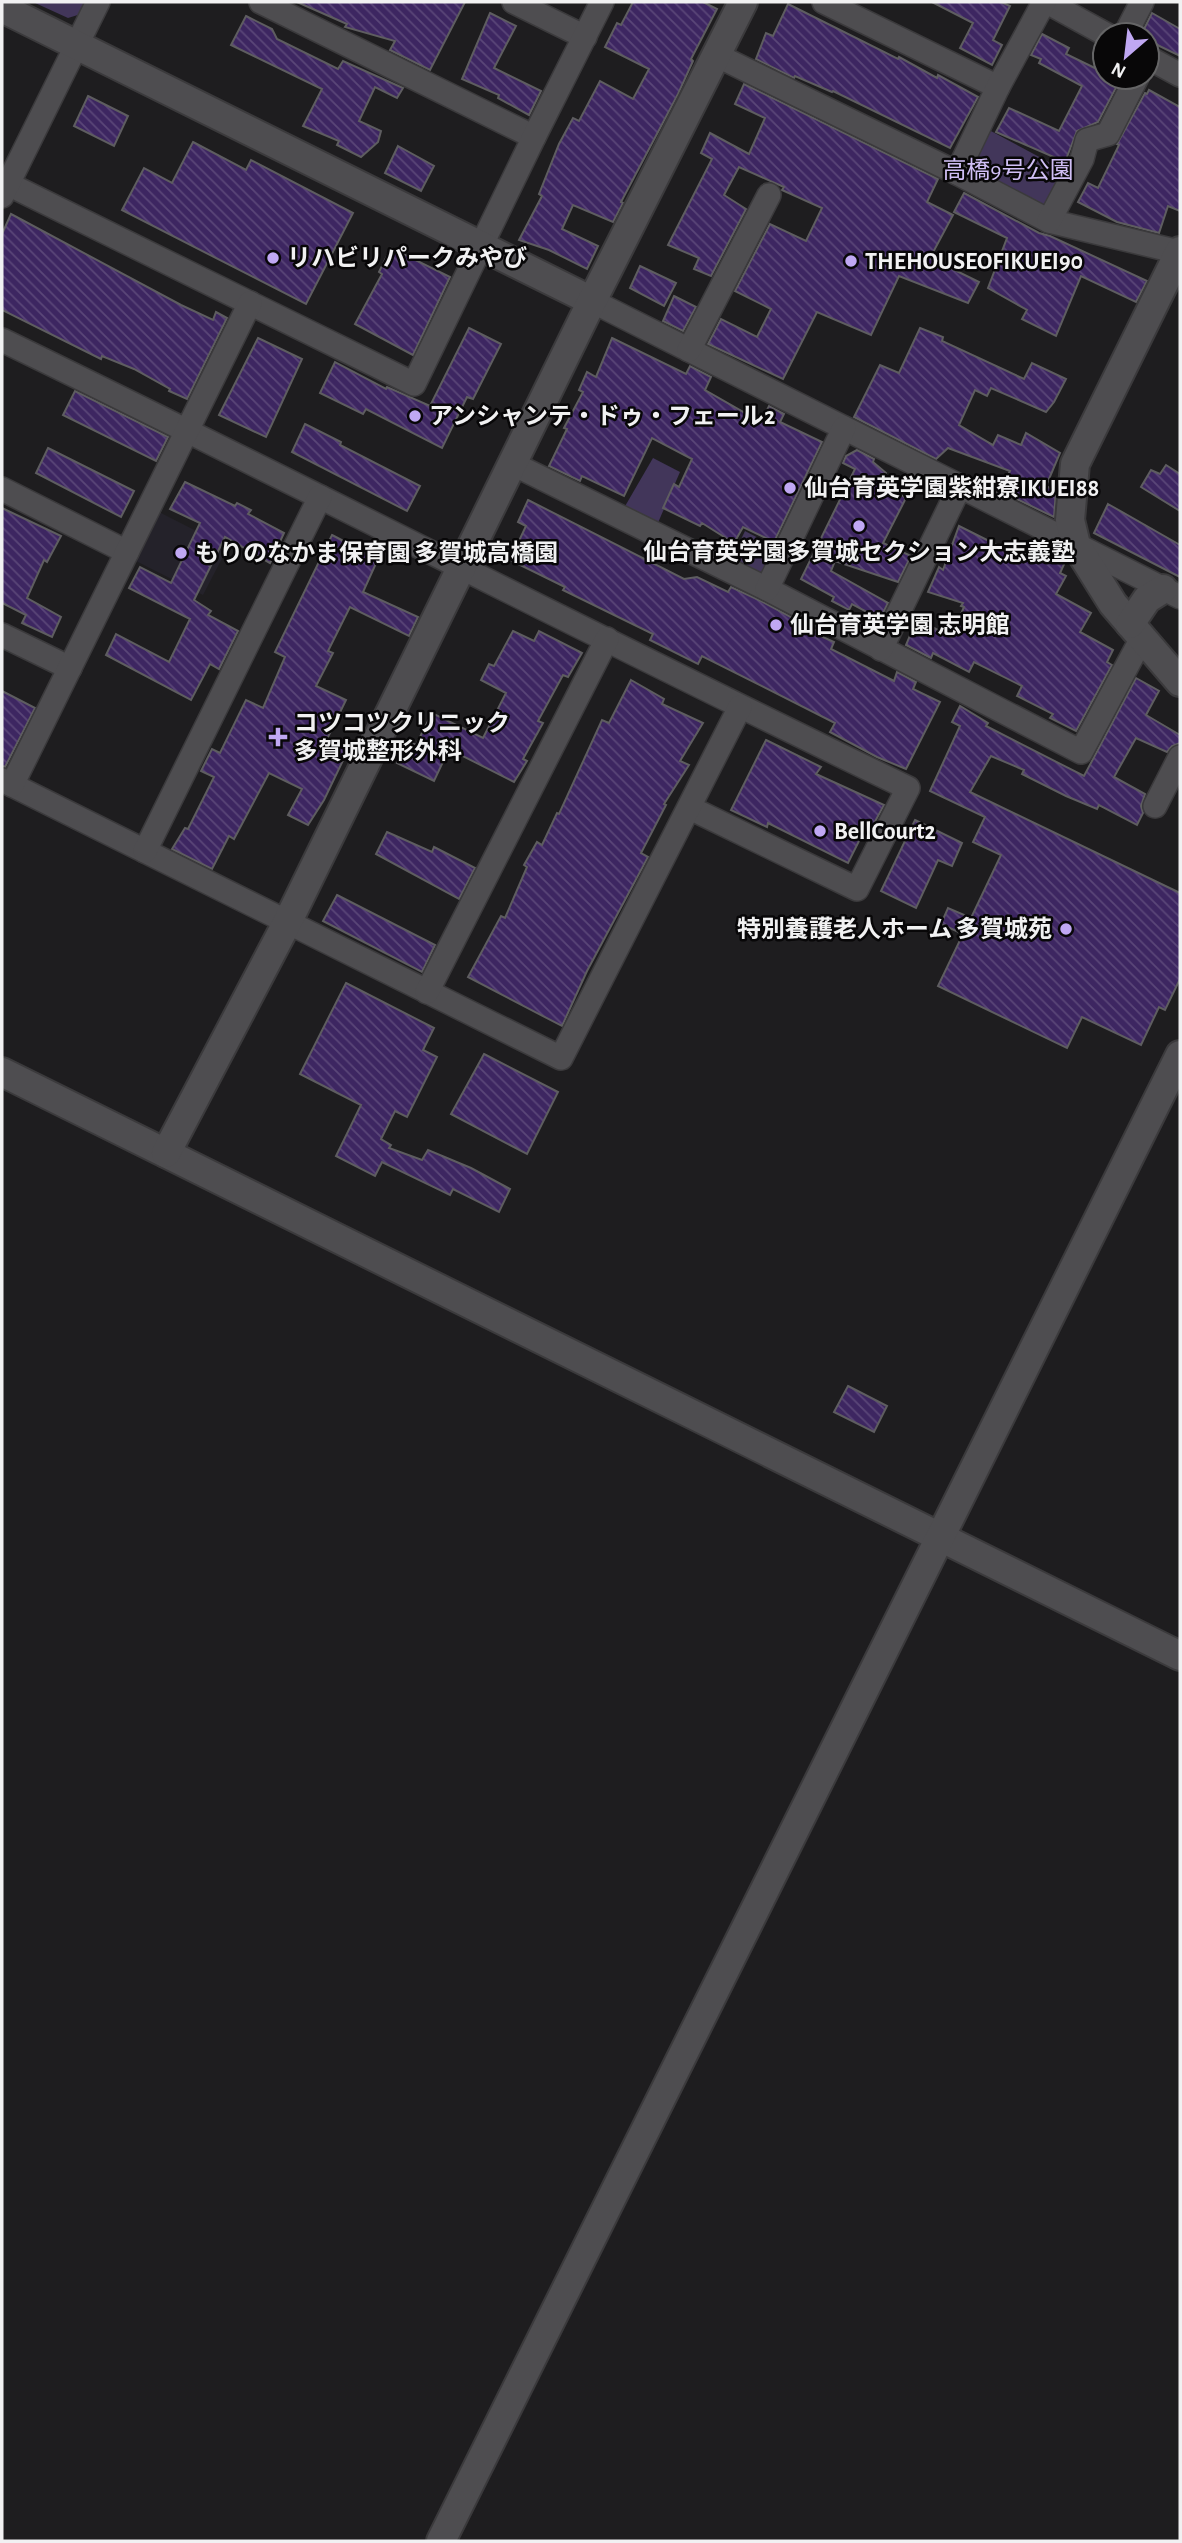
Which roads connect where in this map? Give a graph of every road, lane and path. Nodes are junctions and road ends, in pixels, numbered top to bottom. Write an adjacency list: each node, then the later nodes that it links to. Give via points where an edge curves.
1 (98, 2): 13 (street)
2 (261, 2): 19 (street)
3 (514, 2): 12 (street)
4 (602, 2): 12 (street)
5 (743, 2): 14 (street)
6 (824, 2): 17 (street)
7 (1046, 2): 11 (street); 17 (street)
8 (1142, 2): 10 (street)
9 (2, 9): 13 (street)
10 (1132, 21)
11 (1091, 26)
12 (585, 37): 19 (street)
13 (77, 46): 21 (street); 24 (street)
14 (716, 55): 20 (street); 26 (street)
15 (1161, 65): 16 (street)
16 (1180, 75)
17 (998, 87): 20 (street)
18 (1130, 91): 23 (street, via 1108,134 1087,140 1082,159)
19 (534, 137): 24 (street)
20 (957, 173): 23 (street)
21 (5, 190): 27 (street)
22 (769, 195): 29 (street)
23 (1049, 221): 25 (street)
24 (482, 248): 26 (street); 27 (street, via 414,384)
25 (1180, 252): 36 (street, via 1075,464 1070,520)
26 (592, 301): 29 (street); 32 (street)
27 (250, 303): 31 (street)
28 (2, 340): 31 (street)
29 (689, 350): 30 (street)
30 (844, 428): 33 (street); 39 (street)
31 (187, 429): 35 (street); 37 (street)
32 (513, 464): 38 (street); 39 (street)
33 (960, 486): 36 (street); 44 (street)
34 (2, 489): 37 (street)
35 (320, 497): 38 (street); 52 (street)
36 (1076, 545): 40 (street); 41 (street)
37 (127, 552): 45 (street)
38 (460, 567): 43 (street); 53 (street)
39 (766, 589): 44 (street)
40 (1172, 593): 41 (street, via 1147,599)
41 (1136, 631): 44 (street, via 1081,752); 46 (street)
42 (2, 635): 45 (street)
43 (607, 639): 47 (street); 54 (street)
44 (881, 649)
45 (70, 668): 49 (street)
46 (1180, 682)
47 (740, 707): 51 (street); 51 (street, via 908,788 857,889)
48 (1180, 757): 50 (street)
49 (7, 783): 52 (street)
50 (1155, 806)
51 (690, 808): 54 (street, via 561,1058)
52 (145, 852): 53 (street)
53 (288, 921): 54 (street); 57 (street)
54 (427, 992)
55 (1180, 1055): 58 (street)
56 (2, 1072): 57 (street)
57 (166, 1153): 58 (street)
58 (940, 1538): 59 (street); 60 (street)
59 (1180, 1656)
60 (441, 2541)

